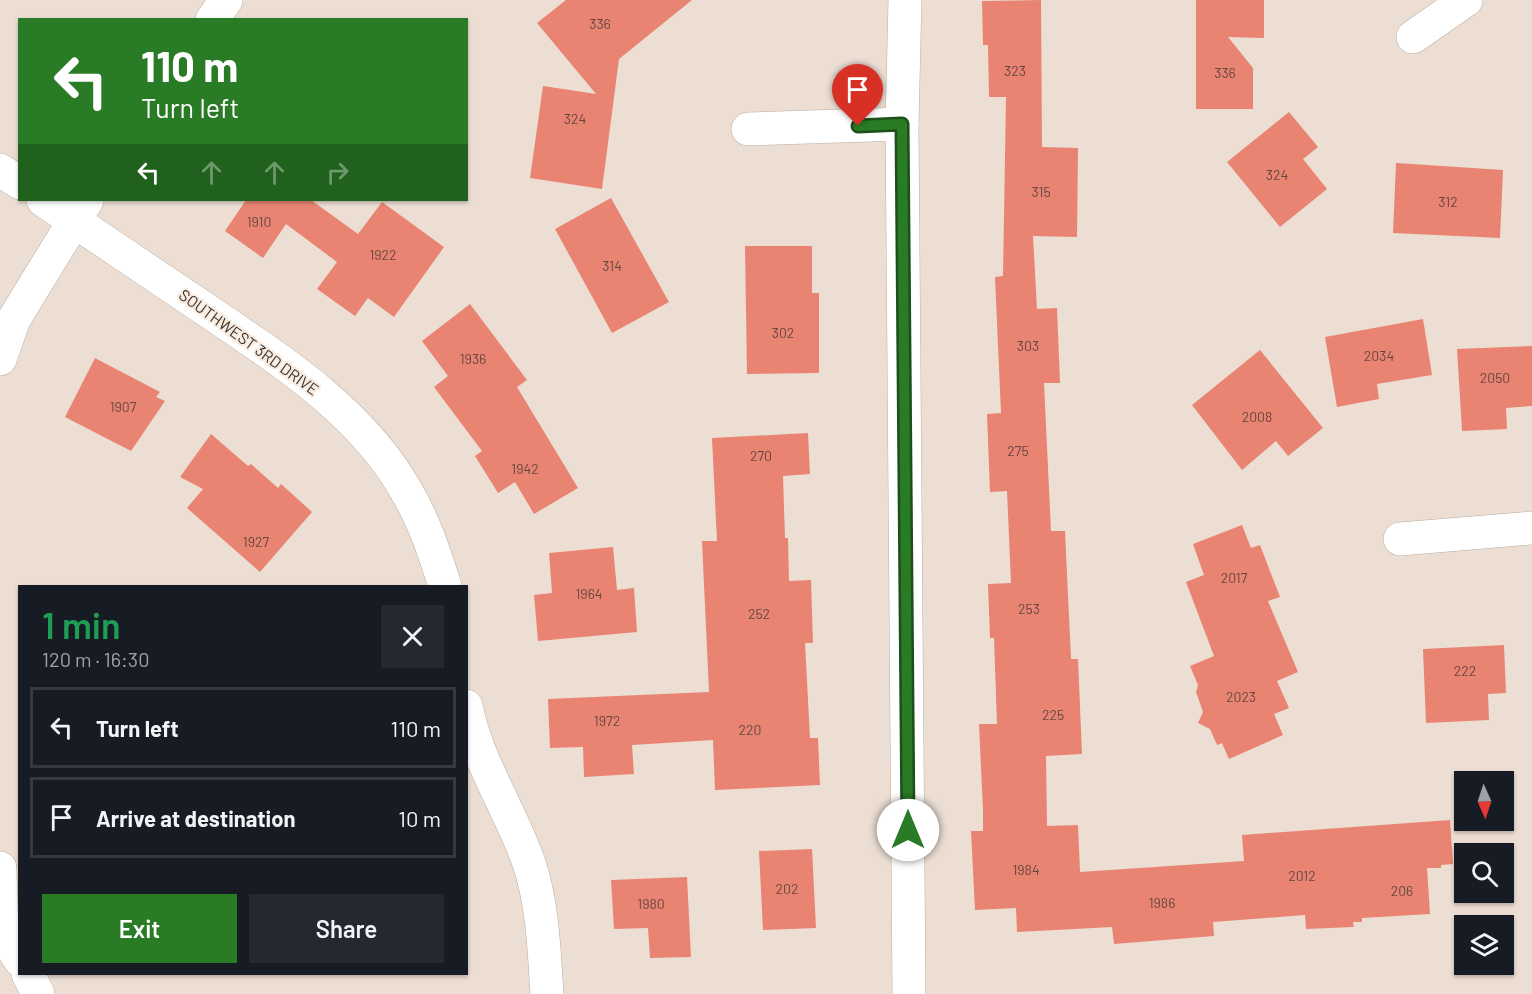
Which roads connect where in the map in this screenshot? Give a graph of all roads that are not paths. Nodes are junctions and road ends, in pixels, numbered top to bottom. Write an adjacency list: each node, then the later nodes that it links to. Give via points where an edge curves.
1 (226, 0): 4 (street)
2 (905, 0): 6 (street)
3 (1466, 0): 5 (street)
4 (213, 18)
5 (1413, 38)
6 (902, 124): 7 (street); 23 (street)
7 (748, 129)
8 (0, 170): 9 (street)
9 (18, 182)
10 (47, 201): 11 (street, SOUTHWEST 3RD DRIVE)
11 (80, 210): 12 (street, via 14,318); 15 (street, SOUTHWEST 3RD DRIVE, via 339,407 375,447 408,493)
12 (0, 358)
13 (1532, 528): 14 (street)
14 (1400, 539)
15 (445, 585)
16 (468, 713): 22 (street, via 483,764 529,864 542,922)
17 (0, 868): 18 (street)
18 (1, 932): 19 (street)
19 (18, 957)
20 (29, 975): 21 (street)
21 (39, 994)
22 (547, 994)
23 (909, 994)

